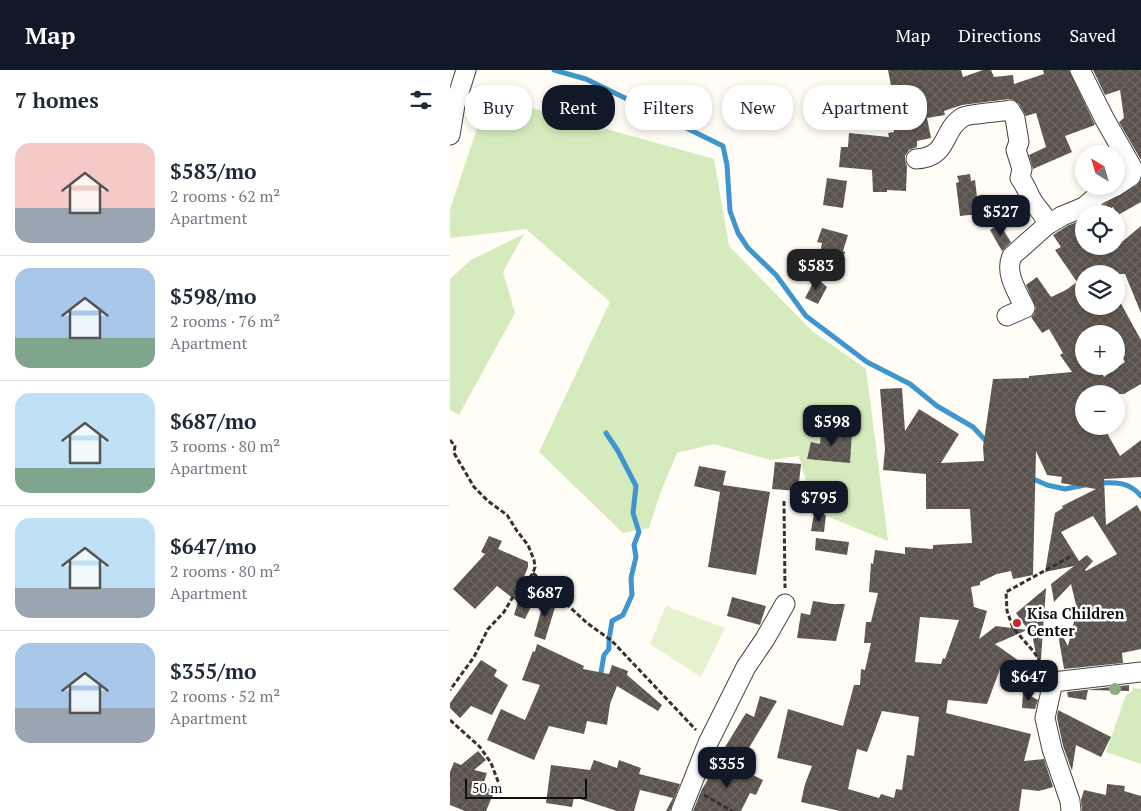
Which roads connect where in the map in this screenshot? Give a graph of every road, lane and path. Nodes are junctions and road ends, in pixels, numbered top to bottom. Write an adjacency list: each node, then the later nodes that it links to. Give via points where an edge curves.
1 (466, 70): 3 (street)
2 (1080, 70): 4 (street)
3 (450, 135)
4 (1119, 145)
5 (1125, 155): 7 (street, via 1133,169)
6 (916, 159): 9 (street, via 927,159 939,151 952,125 965,116 1010,110 1015,118 1019,142 1016,150 1022,169 1020,178)
7 (1125, 180)
8 (1098, 195): 9 (street, via 1084,207)
9 (1047, 225): 10 (street, via 1008,263 1015,291 1025,308)
10 (1006, 316)
11 (450, 440): 14 (path, via 474,487 507,515 528,545 534,560)
12 (784, 501): 15 (path)
13 (1073, 556): 17 (path, via 1006,592 1007,611 1013,628 1034,652)
14 (533, 573): 18 (path, via 488,629); 20 (path, via 587,623 612,641)
15 (785, 604): 20 (street, via 746,667)
16 (1141, 672): 17 (street)
17 (1053, 682): 25 (street, via 1045,718)
18 (450, 690)
19 (450, 720): 21 (path, via 480,748 491,763)
20 (708, 743): 22 (street)
21 (500, 788)
22 (691, 788): 23 (street); 24 (path)
23 (681, 811)
24 (732, 811)
25 (1071, 811)

